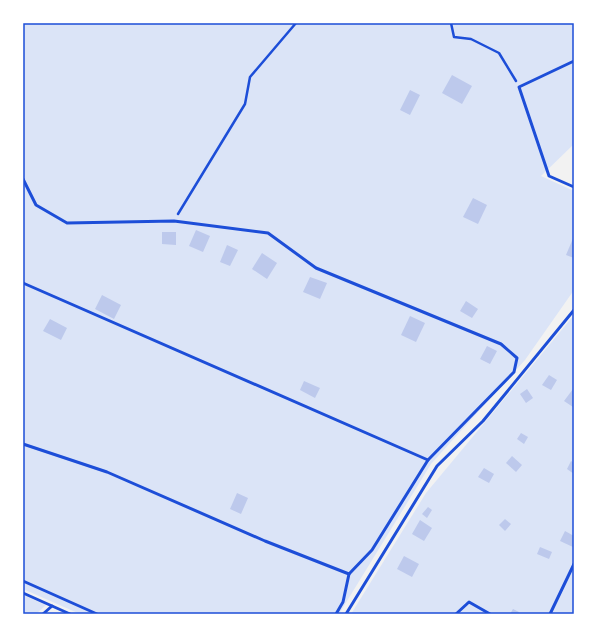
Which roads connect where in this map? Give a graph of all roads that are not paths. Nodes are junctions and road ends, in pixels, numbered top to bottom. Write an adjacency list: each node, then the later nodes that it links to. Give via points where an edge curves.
1 (574, 61): 3 (lane, via 519,87 549,176)
2 (23, 179): 7 (lane, via 36,205 67,223 174,221 268,233 316,268 501,344 516,358 514,372)
3 (574, 187)
4 (23, 283): 7 (lane)
5 (574, 310): 17 (lane, via 483,421 437,466)
6 (23, 444): 9 (lane, via 107,472 265,541)
7 (428, 460): 9 (lane, via 372,550)
8 (574, 564): 20 (lane)
9 (350, 574): 16 (lane, via 343,602)
10 (23, 581): 15 (lane)
11 (23, 593): 12 (lane)
12 (52, 606): 13 (lane); 14 (lane)
13 (43, 614)
14 (70, 614)
15 (98, 614)
16 (336, 614)
17 (346, 614)
18 (456, 614): 19 (lane, via 469,602)
19 (490, 614)
20 (550, 614)

